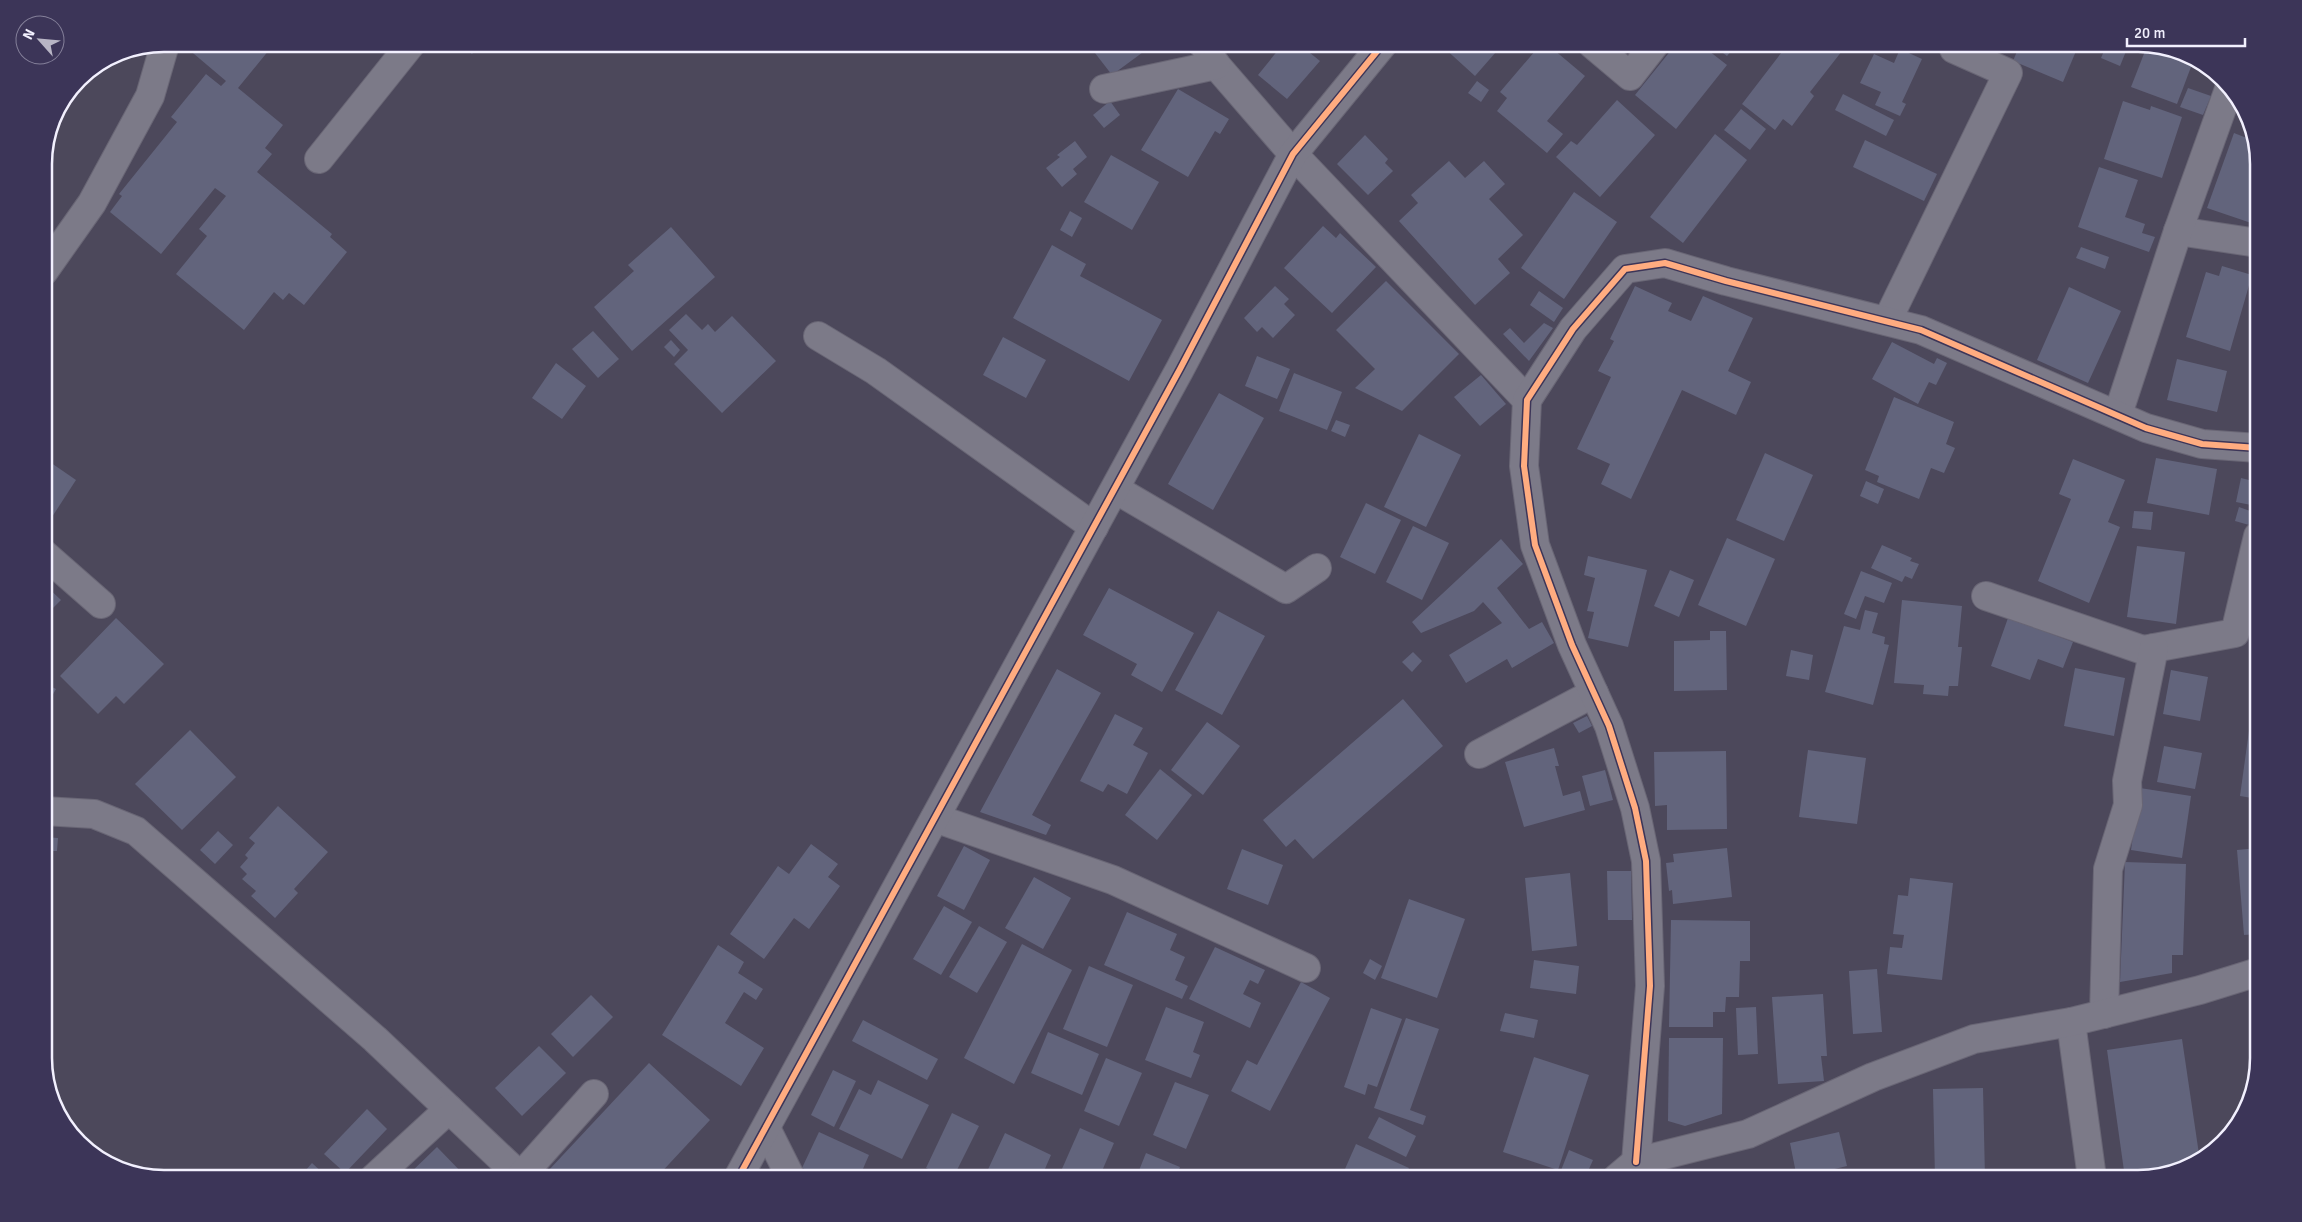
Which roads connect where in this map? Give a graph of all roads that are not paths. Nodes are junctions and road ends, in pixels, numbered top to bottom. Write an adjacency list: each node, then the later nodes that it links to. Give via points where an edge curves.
1 (163, 52): 14 (street, via 150,96 92,203)
2 (405, 52): 11 (street)
3 (1376, 52): 10 (street)
4 (1602, 52): 5 (street, via 1630,76)
5 (1649, 52)
6 (1961, 52): 15 (street, via 2008,73)
7 (1210, 54): 8 (street); 10 (street)
8 (1104, 89)
9 (2227, 97): 12 (street)
10 (1293, 154): 17 (street); 20 (street)
11 (319, 158)
12 (2178, 231): 13 (street); 18 (street)
13 (2249, 242)
14 (53, 258)
15 (1887, 322): 17 (street, via 1726,282 1665,263 1625,269 1573,329); 18 (street, via 1921,330)
16 (818, 336): 21 (street, via 876,371)
17 (1527, 400): 28 (street, via 1524,466 1535,545 1572,645)
18 (2118, 414): 19 (street, via 2146,428 2202,444)
19 (2249, 447)
20 (1115, 488): 21 (street); 23 (street, via 1286,589)
21 (1094, 527): 31 (street)
22 (53, 562): 26 (street)
23 (1317, 568)
24 (2249, 572): 27 (street, via 2235,633)
25 (1986, 596): 27 (street, via 2143,650)
26 (101, 604)
27 (2154, 648): 34 (street, via 2127,781 2128,805 2108,869)
28 (1594, 693): 29 (street); 44 (street, via 1609,726 1635,808 1646,860 1650,986)
29 (1479, 754)
30 (53, 812): 37 (street, via 94,814 136,831 375,1039)
31 (935, 818): 32 (street, via 1113,880); 38 (street)
32 (1306, 968)
33 (2250, 974): 34 (street)
34 (2104, 1014): 35 (street)
35 (2071, 1022): 44 (street, via 1974,1038 1873,1077 1748,1134); 45 (street)
36 (594, 1094): 41 (street)
37 (449, 1109): 39 (street); 40 (street)
38 (766, 1128): 42 (street); 43 (street)
39 (383, 1170)
40 (513, 1170)
41 (528, 1170)
42 (742, 1170)
43 (788, 1170)
44 (1627, 1170)
45 (2091, 1170)

